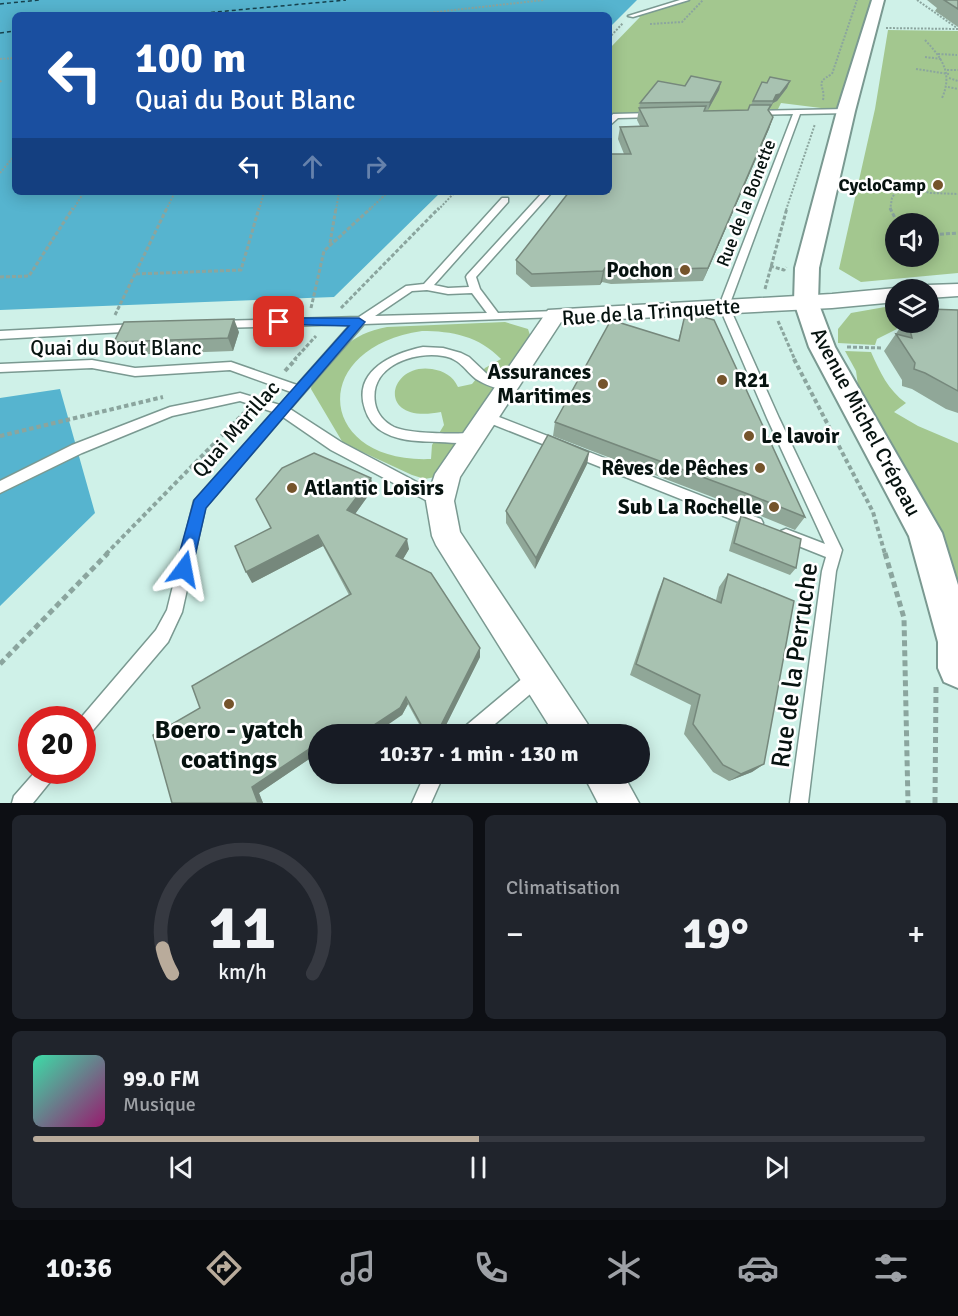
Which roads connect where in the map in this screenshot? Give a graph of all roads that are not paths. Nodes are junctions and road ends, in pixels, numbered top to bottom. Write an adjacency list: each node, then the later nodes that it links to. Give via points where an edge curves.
1 (686, 0): 3 (lane)
2 (878, 0): 4 (street, Avenue Michel Crépeau)
3 (631, 16)
4 (846, 111): 5 (lane); 16 (street, Avenue Michel Crépeau, via 807,268)
5 (797, 112): 6 (lane); 17 (lane, Rue de la Bonette)
6 (750, 113)
7 (668, 115): 8 (lane, via 616,116)
8 (612, 121)
9 (545, 195): 12 (lane, via 471,278)
10 (505, 200): 11 (lane)
11 (428, 287): 12 (lane); 20 (lane, Quai Marillac, via 410,288)
12 (476, 290): 19 (lane)
13 (958, 290): 14 (street)
14 (939, 291)
15 (885, 296): 16 (street, Rue de la Trinquette)
16 (806, 302): 17 (street, Rue de la Trinquette); 33 (street, Avenue Michel Crépeau, via 822,347 925,533 957,642)
17 (724, 306): 18 (street, Rue de la Trinquette); 32 (lane, Rue de la Perruche)
18 (555, 315): 19 (lane, Quai du Bout Blanc); 25 (street, Rue de la Trinquette)
19 (495, 317): 20 (lane, Quai du Bout Blanc)
20 (359, 322): 21 (lane, Quai du Bout Blanc); 26 (lane, Quai Marillac)
21 (208, 325)
22 (151, 327): 23 (lane, Quai du Bout Blanc)
23 (0, 335)
24 (0, 368): 26 (lane, Quai du Bout Blanc, via 92,364 135,372 231,366)
25 (506, 387): 28 (street, Rue de la Trinquette); 29 (lane, via 480,376 467,361 434,351 395,358 371,381 367,396 372,414 381,425 415,438)
26 (299, 390): 27 (lane, Quai Marillac)
27 (282, 410): 30 (lane, via 240,397 170,412 77,449); 31 (lane, via 336,446); 35 (lane, Quai Marillac, via 199,505 174,612 162,636)
28 (486, 417): 29 (street, Rue de la Trinquette); 32 (lane)
29 (472, 438): 31 (street, Rue de la Trinquette, via 448,474)
30 (0, 487)
31 (440, 501): 34 (street, Rue de la Trinquette, via 446,536)
32 (834, 554): 44 (lane, Rue de la Perruche)
33 (958, 668)
34 (536, 677): 36 (lane); 37 (street, Rue de la Trinquette)
35 (96, 714)
36 (481, 724)
37 (568, 724)
38 (37, 784): 41 (lane)
39 (430, 784): 42 (lane)
40 (608, 784): 43 (street)
41 (21, 803)
42 (421, 803)
43 (620, 803)
44 (799, 803)

